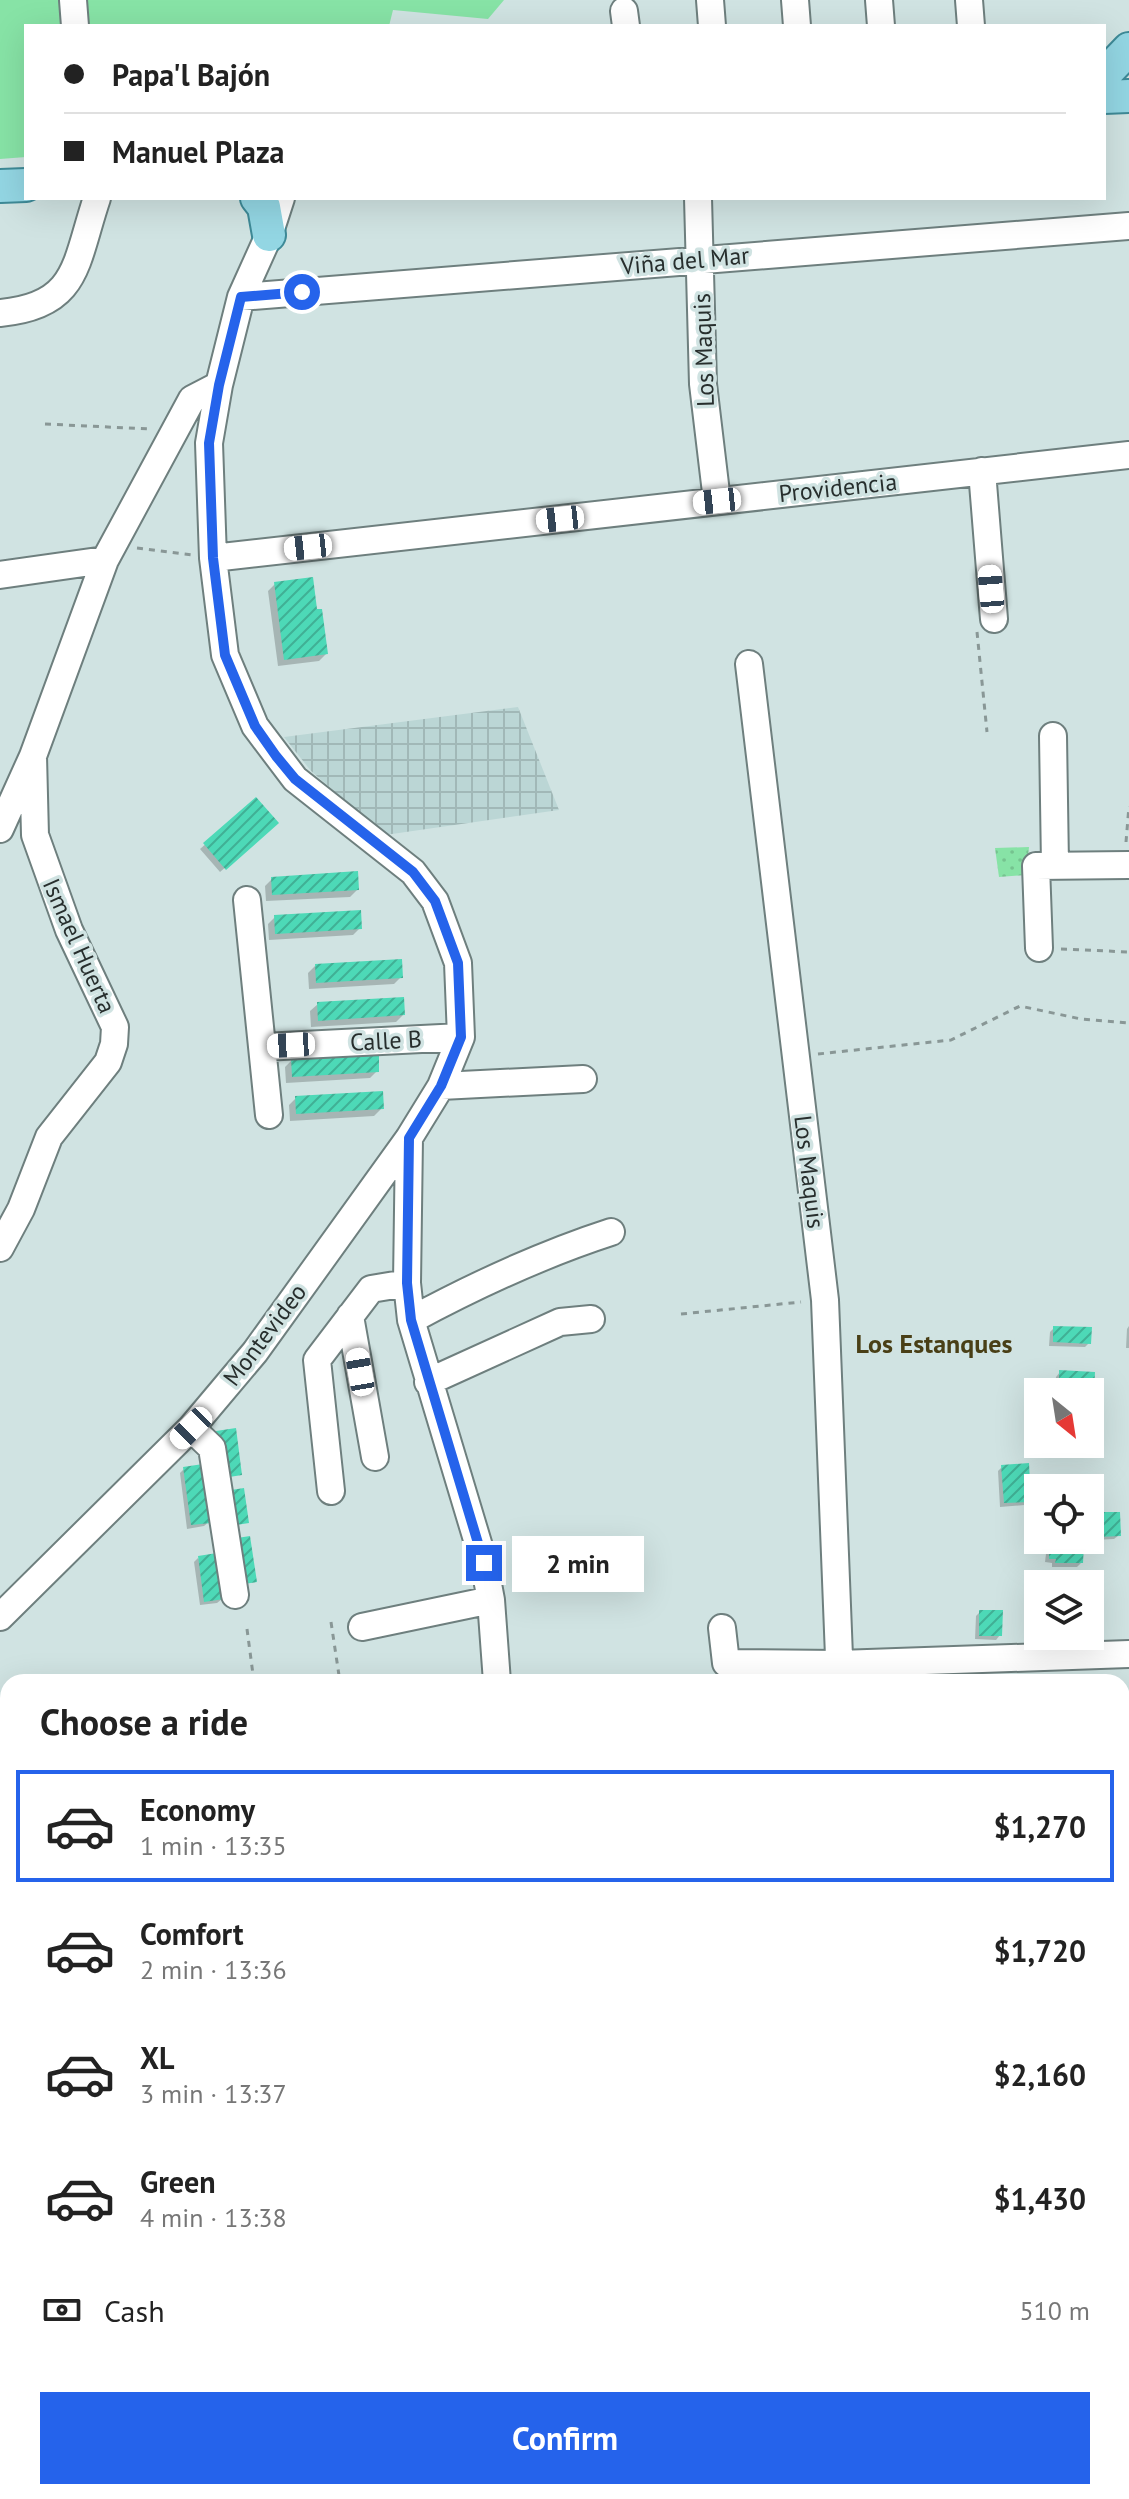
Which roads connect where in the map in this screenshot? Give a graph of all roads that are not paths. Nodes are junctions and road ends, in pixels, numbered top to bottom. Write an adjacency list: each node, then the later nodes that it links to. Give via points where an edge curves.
1 (73, 0): 6 (street)
2 (710, 0): 7 (street)
3 (795, 0): 8 (street)
4 (879, 0): 9 (street)
5 (969, 0): 10 (street)
6 (75, 24)
7 (712, 24)
8 (797, 24)
9 (881, 24)
10 (971, 24)
11 (1129, 49): 12 (main road)
12 (1106, 73)
13 (1129, 96): 14 (main road)
14 (1106, 97)
15 (24, 185): 16 (main road)
16 (0, 186)
17 (96, 200): 25 (street, via 70,279 60,292 39,307)
18 (259, 200): 22 (main road)
19 (280, 200): 22 (street)
20 (698, 200): 23 (street, Los Maquis)
21 (1129, 226): 23 (street, Viña del Mar)
22 (269, 235): 24 (street)
23 (702, 259): 24 (street, Viña del Mar); 29 (street, Los Maquis, via 703,384)
24 (241, 297): 26 (street)
25 (0, 313)
26 (219, 385): 30 (street, via 209,443); 31 (street, via 192,399)
27 (1129, 455): 28 (street, Providencia)
28 (982, 471): 29 (street, Providencia); 33 (street)
29 (717, 501): 30 (street, Providencia)
30 (213, 558): 42 (street, via 225,655 255,726 295,779 413,872 435,901 458,963)
31 (105, 560): 32 (street); 36 (street)
32 (0, 575)
33 (994, 619)
34 (749, 664): 65 (street, Los Maquis, via 825,1300)
35 (1053, 736): 39 (street)
36 (33, 756): 37 (street); 50 (street, Ismael Huerta, via 35,835 69,930 115,1027 114,1044 108,1062 49,1137)
37 (0, 829)
38 (1126, 865): 39 (street)
39 (1045, 866): 41 (street)
40 (247, 900): 43 (street)
41 (1039, 948)
42 (461, 1037): 43 (street, Calle B); 45 (street, Montevideo)
43 (263, 1047): 47 (street)
44 (583, 1079): 45 (street)
45 (437, 1093): 46 (street); 48 (street, Montevideo)
46 (523, 1096)
47 (269, 1115)
48 (409, 1138): 51 (street); 56 (street, Montevideo, via 255,1352)
49 (611, 1232): 54 (street, via 539,1257)
50 (0, 1248)
51 (407, 1283): 52 (street, via 375,1286); 54 (street)
52 (350, 1316): 57 (street); 58 (street, via 315,1367)
53 (591, 1319): 55 (street, via 560,1322)
54 (411, 1320): 55 (street)
55 (428, 1382): 60 (street)
56 (191, 1428): 59 (street, via 212,1448); 61 (street, Montevideo)
57 (375, 1457)
58 (331, 1491)
59 (235, 1595)
60 (491, 1600): 62 (street); 66 (street)
61 (0, 1617)
62 (362, 1627)
63 (722, 1628): 65 (street, via 726,1663)
64 (1129, 1654): 65 (street)
65 (839, 1673)
66 (496, 1674)

